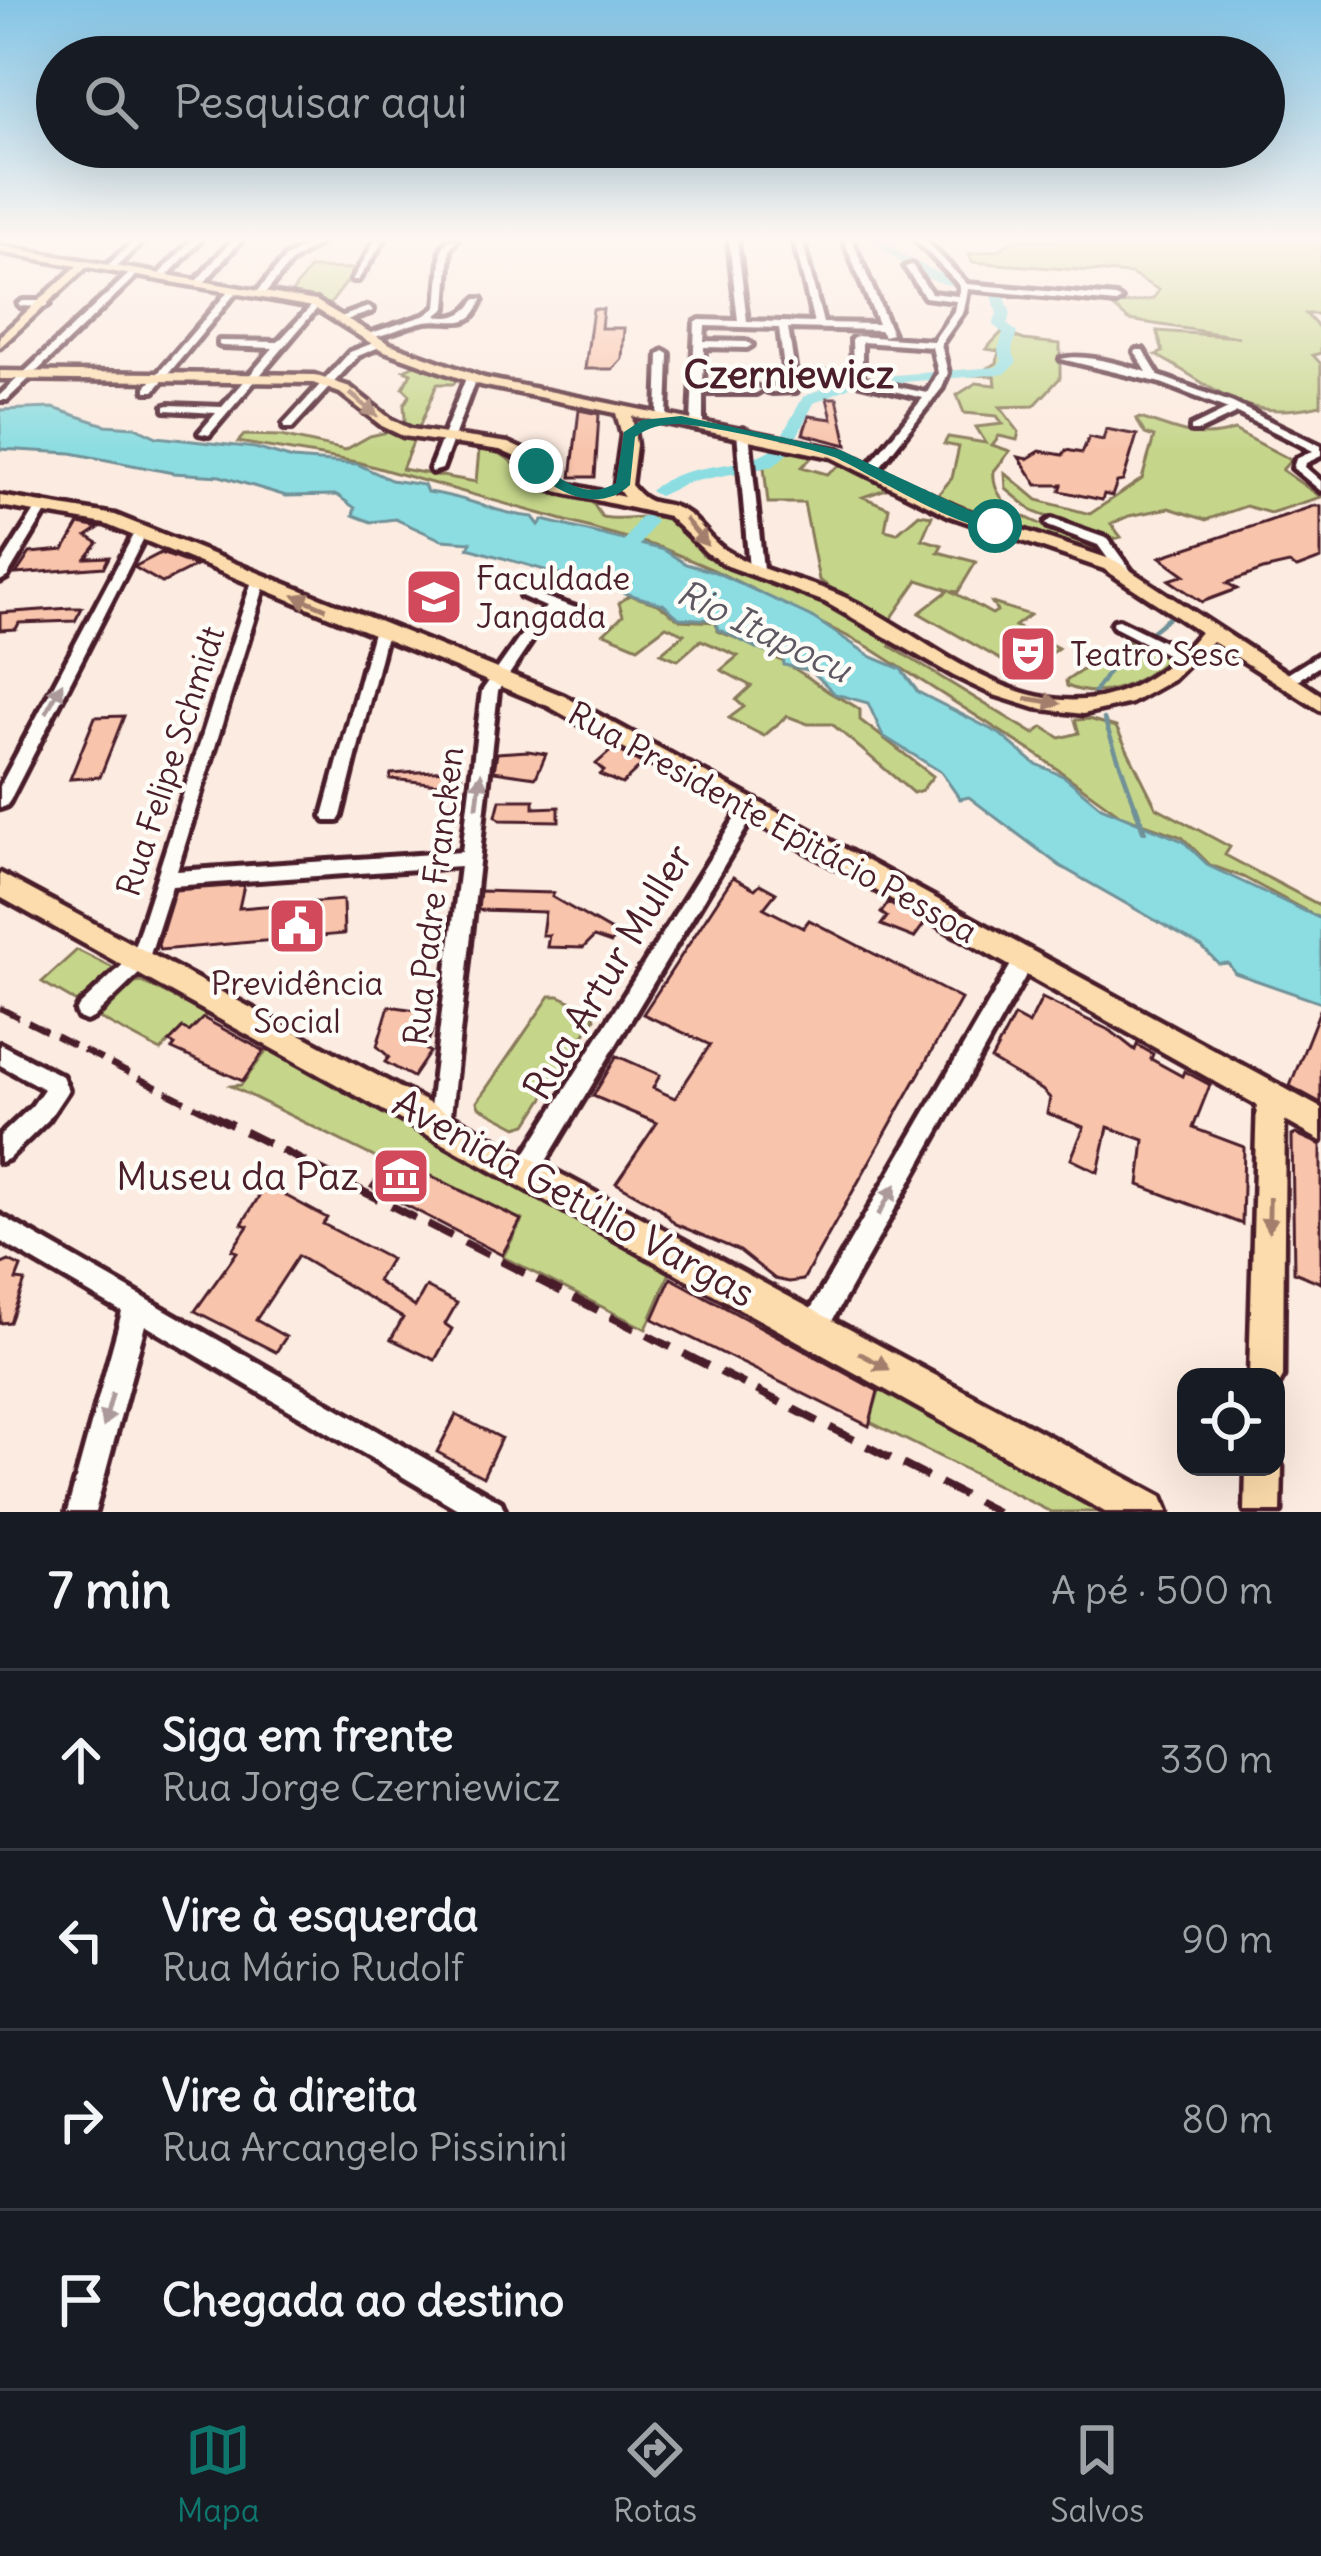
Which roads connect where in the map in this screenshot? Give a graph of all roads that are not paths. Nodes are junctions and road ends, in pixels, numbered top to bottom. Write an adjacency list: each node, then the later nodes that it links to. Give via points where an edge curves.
1 (37, 311): 21 (main road)
2 (95, 311): 30 (street)
3 (217, 311): 31 (street)
4 (310, 311): 25 (street)
5 (329, 311): 14 (main road)
6 (366, 311): 14 (street)
7 (436, 311): 13 (street)
8 (473, 311): 13 (street, via 455,322)
9 (742, 311): 15 (street)
10 (816, 311): 17 (street)
11 (877, 311): 18 (street)
12 (954, 311): 24 (street)
13 (428, 317): 19 (street)
14 (343, 318): 19 (main road)
15 (743, 323): 16 (street); 23 (street, via 700,323)
16 (783, 324): 17 (street); 38 (street)
17 (820, 325): 18 (street)
18 (884, 327): 20 (street)
19 (376, 340): 34 (main road); 37 (street)
20 (890, 341): 24 (street); 36 (street, via 857,339)
21 (0, 343)
22 (223, 343): 25 (street)
23 (698, 344): 26 (street); 41 (street)
24 (936, 344): 43 (street, via 943,373)
25 (281, 345): 33 (street)
26 (747, 345)
27 (1140, 352): 35 (street)
28 (664, 355): 49 (street)
29 (1066, 359): 35 (street)
30 (28, 374): 31 (main road); 32 (main road); 44 (street)
31 (163, 374): 33 (main road); 39 (street)
32 (0, 375)
33 (254, 375): 37 (main road); 48 (street)
34 (472, 378): 46 (main road); 56 (street)
35 (1156, 378): 47 (street)
36 (860, 380): 38 (street); 43 (street)
37 (327, 382): 51 (street); 56 (main road, one-way to 56, via 392,426)
38 (792, 382): 40 (street)
39 (150, 389)
40 (772, 389)
41 (698, 390): 42 (street); 50 (street)
42 (756, 390)
43 (931, 397): 59 (street)
44 (3, 398)
45 (169, 408): 48 (street)
46 (621, 409): 49 (main road); 55 (main road)
47 (1236, 409): 52 (street); 57 (street)
48 (224, 410): 54 (street)
49 (662, 417): 50 (main road)
50 (689, 422): 53 (main road); 55 (main road, via 647,423)
51 (288, 426)
52 (1195, 429)
53 (743, 432): 59 (main road, via 822,448); 69 (street)
54 (205, 433)
55 (629, 435): 60 (main road)
56 (445, 440): 58 (street); 62 (main road, via 513,449 555,485)
57 (1321, 451): 61 (street, via 1299,468)
58 (436, 469)
59 (872, 470): 68 (main road, via 956,513)
60 (623, 485): 62 (main road); 64 (main road)
61 (1321, 488)
62 (590, 495): 64 (main road)
63 (0, 501): 65 (highway, Rua Presidente Epitácio Pessoa)
64 (638, 504): 69 (main road, one-way to 69, via 683,517 709,548)
65 (44, 507): 67 (highway, Rua Presidente Epitácio Pessoa); 70 (street)
66 (1052, 523): 68 (street, via 1095,537)
67 (141, 532): 71 (highway, Rua Presidente Epitácio Pessoa); 84 (street, one-way to 67)
68 (1117, 565): 76 (main road)
69 (756, 569): 79 (main road, one-way to 79, via 838,600 968,677 1030,700 1121,700)
70 (0, 578)
71 (259, 581): 77 (highway, Rua Presidente Epitácio Pessoa, one-way to 71); 88 (street, Rua Felipe Schmidt)
72 (528, 596): 73 (street)
73 (555, 606): 74 (street); 81 (street)
74 (587, 617)
75 (1119, 625): 79 (street)
76 (1210, 631): 78 (main road); 79 (main road)
77 (380, 632): 81 (highway, Rua Presidente Epitácio Pessoa); 86 (street)
78 (1245, 654): 79 (main road); 82 (main road)
79 (1192, 655)
80 (1321, 658): 82 (street)
81 (496, 677): 85 (highway, Rua Presidente Epitácio Pessoa, via 604,724); 87 (street, Rua Padre Francken, one-way to 81)
82 (1286, 681): 83 (main road)
83 (1321, 704)
84 (0, 802)
85 (750, 808): 91 (highway, Rua Presidente Epitácio Pessoa); 98 (street, Rua Artur Muller)
86 (332, 816)
87 (471, 858): 88 (street); 95 (street, Rua Padre Francken)
88 (164, 878): 90 (street, Rua Felipe Schmidt)
89 (0, 884): 90 (highway, Avenida Getúlio Vargas)
90 (140, 961): 92 (street); 95 (highway, Avenida Getúlio Vargas)
91 (1023, 962): 94 (highway, Rua Presidente Epitácio Pessoa); 101 (street, one-way to 91)
92 (86, 1012)
93 (0, 1054): 97 (street, via 57,1090)
94 (1271, 1098): 96 (highway, Rua Presidente Epitácio Pessoa); 102 (main road, one-way to 102)
95 (439, 1124): 98 (highway, Avenida Getúlio Vargas)
96 (1321, 1125)
97 (0, 1151)
98 (526, 1173): 101 (highway, Avenida Getúlio Vargas)
99 (0, 1227): 100 (street)
100 (136, 1309): 104 (street, one-way to 104); 105 (street)
101 (814, 1328): 106 (highway, Avenida Getúlio Vargas, one-way to 106)
102 (1266, 1368)
103 (1264, 1476): 107 (main road)
104 (81, 1512)
105 (491, 1512)
106 (1147, 1512)
107 (1263, 1512)

